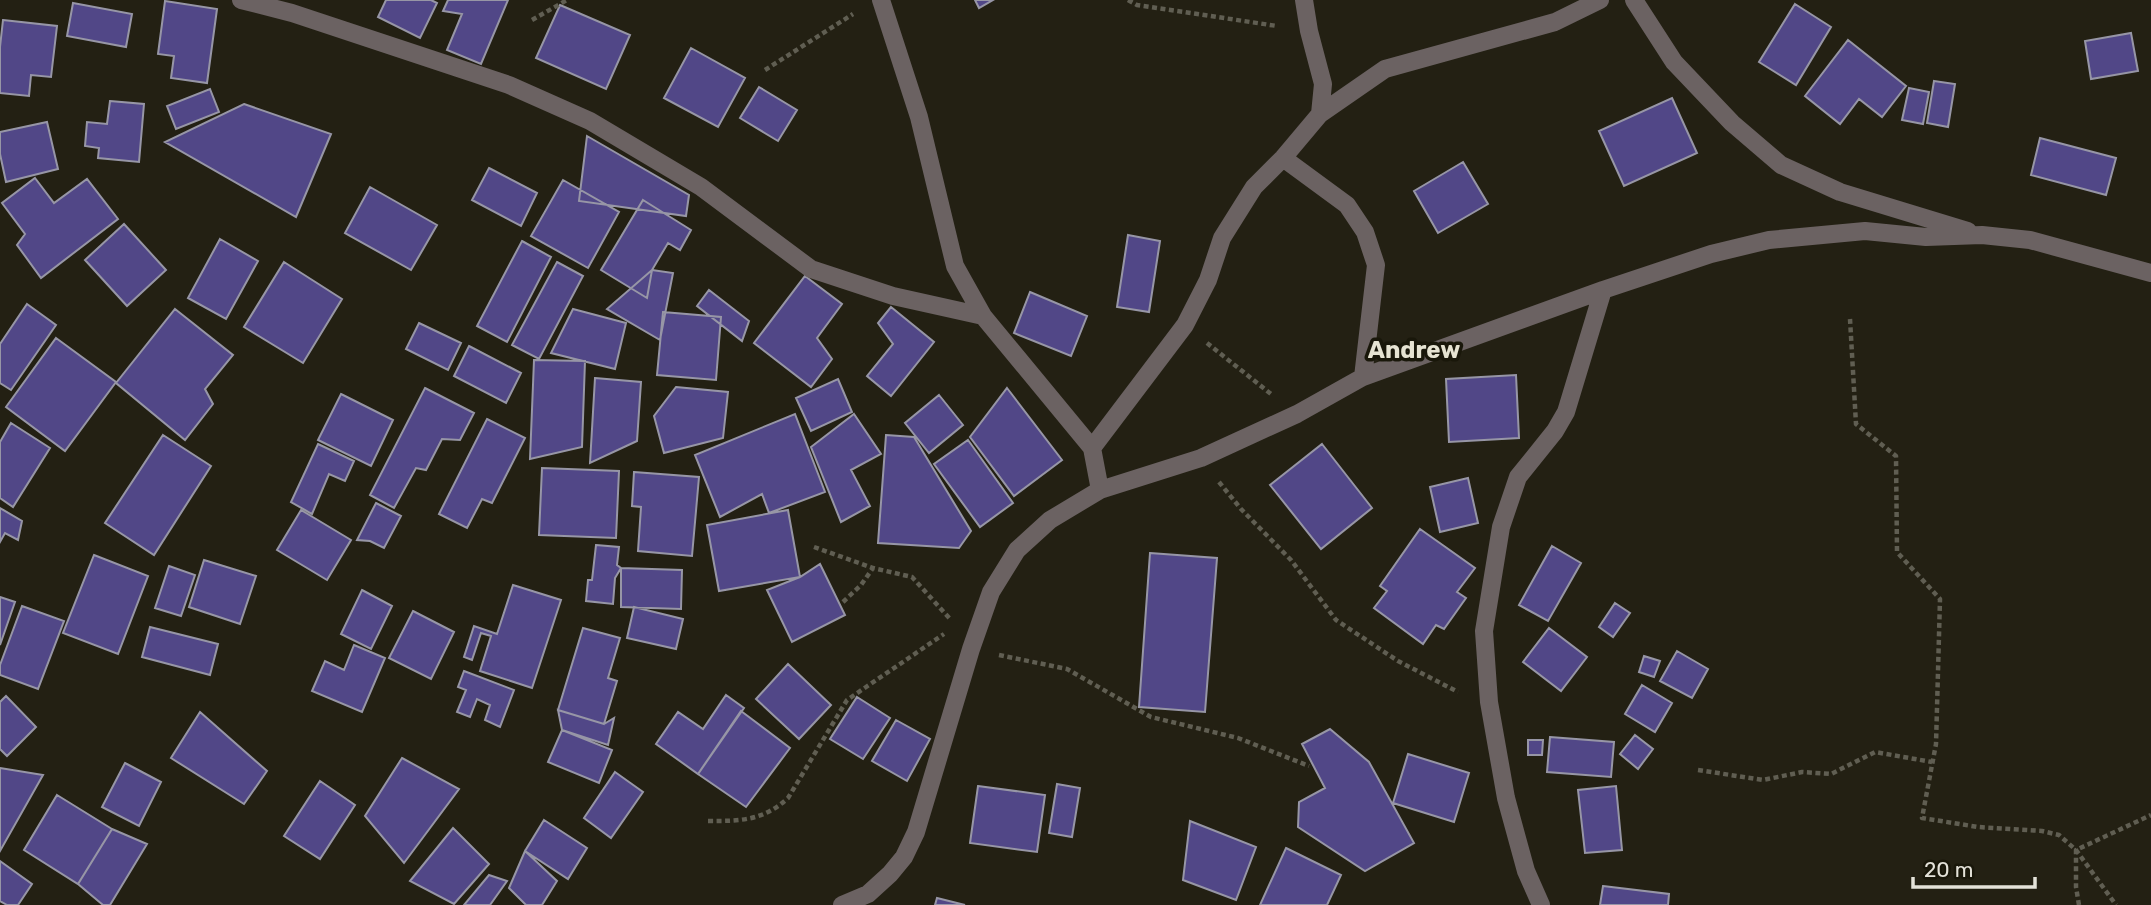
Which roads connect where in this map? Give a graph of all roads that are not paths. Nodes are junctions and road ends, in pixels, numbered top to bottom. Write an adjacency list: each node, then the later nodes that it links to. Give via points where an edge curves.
1 (241, 0): 11 (street, via 509,85 590,121 701,187 811,269 893,296)
2 (881, 0): 11 (street, via 919,117 955,266)
3 (1304, 0): 6 (street, via 1323,84)
4 (1600, 0): 6 (street, via 1555,22 1385,69)
5 (1634, 0): 8 (street, via 1674,62 1732,123 1781,165 1840,192)
6 (1320, 114): 7 (street)
7 (1283, 158): 12 (street, via 1347,205 1365,232 1376,265); 13 (street, via 1254,187 1222,238 1208,280 1185,325)
8 (1982, 235): 9 (street, via 2030,240); 10 (street, via 1926,237 1865,231 1769,240)
9 (2151, 273)
10 (1603, 290): 12 (street); 16 (street, via 1566,412 1518,477 1501,527 1484,631 1489,702 1513,829)
11 (983, 316): 13 (street)
12 (1363, 377): 14 (street, via 1297,414 1201,458)
13 (1092, 447): 14 (street)
14 (1100, 490): 15 (street, via 1050,520 1017,550 991,592 916,832 904,857 868,894)
15 (842, 905)
16 (1541, 905)

